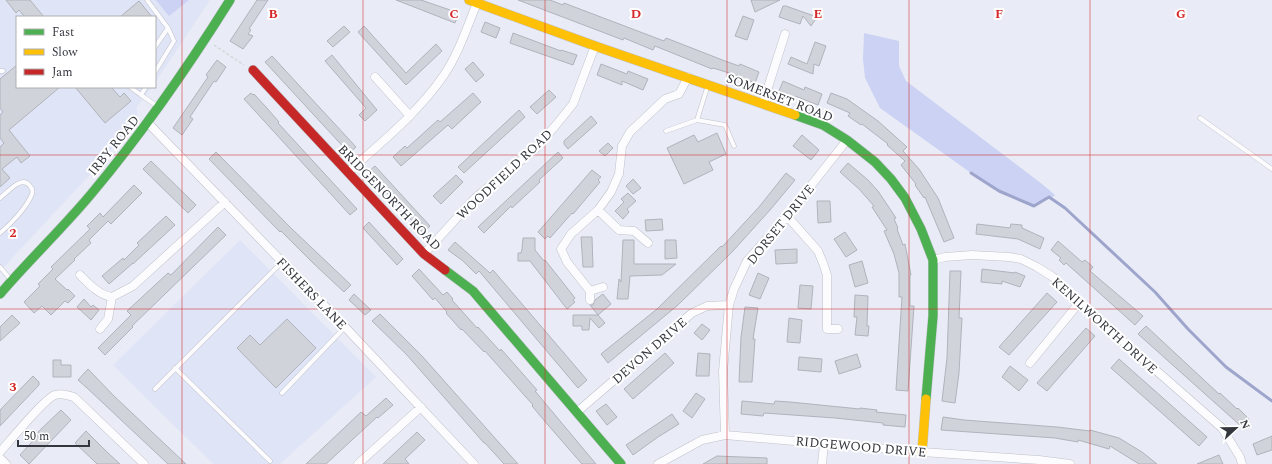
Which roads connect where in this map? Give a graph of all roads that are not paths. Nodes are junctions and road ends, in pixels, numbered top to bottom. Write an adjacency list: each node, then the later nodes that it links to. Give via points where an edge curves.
1 (147, 0): 4 (lane)
2 (230, 0): 19 (street, IRBY ROAD)
3 (473, 1): 9 (street, SOMERSET ROAD); 20 (street, via 457,54 444,75)
4 (159, 16): 5 (lane); 6 (lane)
5 (156, 18)
6 (168, 28): 8 (lane); 10 (lane, via 174,41)
7 (785, 34): 18 (street)
8 (156, 46)
9 (595, 46): 13 (street, SOMERSET ROAD); 35 (street, WOODFIELD ROAD, via 573,104 556,125 535,149 474,198)
10 (156, 70)
11 (253, 70): 28 (street, BRIDGENORTH ROAD)
12 (375, 77): 20 (street)
13 (688, 77): 14 (street, SOMERSET ROAD); 31 (street, via 679,94 665,99 630,132 622,146 619,174 611,192)
14 (708, 84): 18 (street, SOMERSET ROAD); 22 (lane)
15 (131, 88): 17 (lane)
16 (145, 88): 17 (lane)
17 (141, 95): 19 (lane)
18 (763, 103): 25 (street, SOMERSET ROAD, via 823,125)
19 (159, 108): 23 (street, IRBY ROAD)
20 (410, 116): 28 (street)
21 (1200, 118): 27 (lane)
22 (697, 120): 24 (lane); 26 (lane, via 725,125)
23 (148, 123): 30 (street, FISHERS LANE); 40 (street, IRBY ROAD, via 70,219)
24 (666, 131)
25 (847, 140): 32 (street, DORSET DRIVE); 36 (street, SOMERSET ROAD, via 891,178 921,229)
26 (734, 146)
27 (1272, 169)
28 (348, 172): 35 (street, BRIDGENORTH ROAD)
29 (0, 198): 33 (lane, via 24,181 33,190 26,205)
30 (225, 202): 37 (street, FISHERS LANE); 44 (street, via 133,286)
31 (598, 210): 34 (street, via 619,230 634,231); 42 (street, via 572,234 561,249 567,262)
32 (787, 216): 47 (street, DORSET DRIVE, via 748,261); 50 (street, via 818,251 827,275 827,329)
33 (0, 233)
34 (648, 243)
35 (424, 254): 56 (street, BRIDGENORTH ROAD, via 472,291)
36 (933, 260): 46 (street, KENILWORTH DRIVE, via 972,255 1021,259 1053,277); 60 (street, SOMERSET ROAD, via 933,316)
37 (282, 261): 48 (street, FISHERS LANE); 52 (lane)
38 (0, 267): 40 (lane)
39 (80, 275): 44 (street, via 105,296)
40 (11, 280): 43 (street, IRBY ROAD)
41 (603, 287): 42 (street)
42 (590, 291): 45 (street)
43 (0, 294)
44 (112, 297): 49 (street, via 108,320)
45 (590, 300)
46 (1079, 303): 51 (street); 71 (street, KENILWORTH DRIVE, via 1222,428)
47 (729, 305): 56 (street, DEVON DRIVE, via 707,306 692,313); 57 (street, DORSET DRIVE, via 723,371)
48 (345, 327): 54 (lane); 55 (street, FISHERS LANE)
49 (100, 329)
50 (838, 329)
51 (1030, 363)
52 (176, 368): 53 (lane); 62 (lane)
53 (155, 389)
54 (282, 392)
55 (422, 407): 63 (street, FISHERS LANE); 67 (street)
56 (577, 412): 68 (street, BRIDGENORTH ROAD)
57 (725, 435): 58 (street, RIDGEWOOD DRIVE); 64 (street, RIDGEWOOD DRIVE, via 702,440)
58 (824, 444): 60 (street, RIDGEWOOD DRIVE); 69 (street)
59 (0, 452): 66 (street, via 44,402 54,395 64,394 74,397)
60 (922, 452): 70 (street, RIDGEWOOD DRIVE)
61 (0, 458): 65 (street)
62 (270, 461)
63 (473, 463)
64 (661, 463)
65 (6, 464)
66 (144, 464)
67 (358, 464)
68 (621, 464)
69 (822, 464)
70 (1070, 464)
71 (1242, 464)

